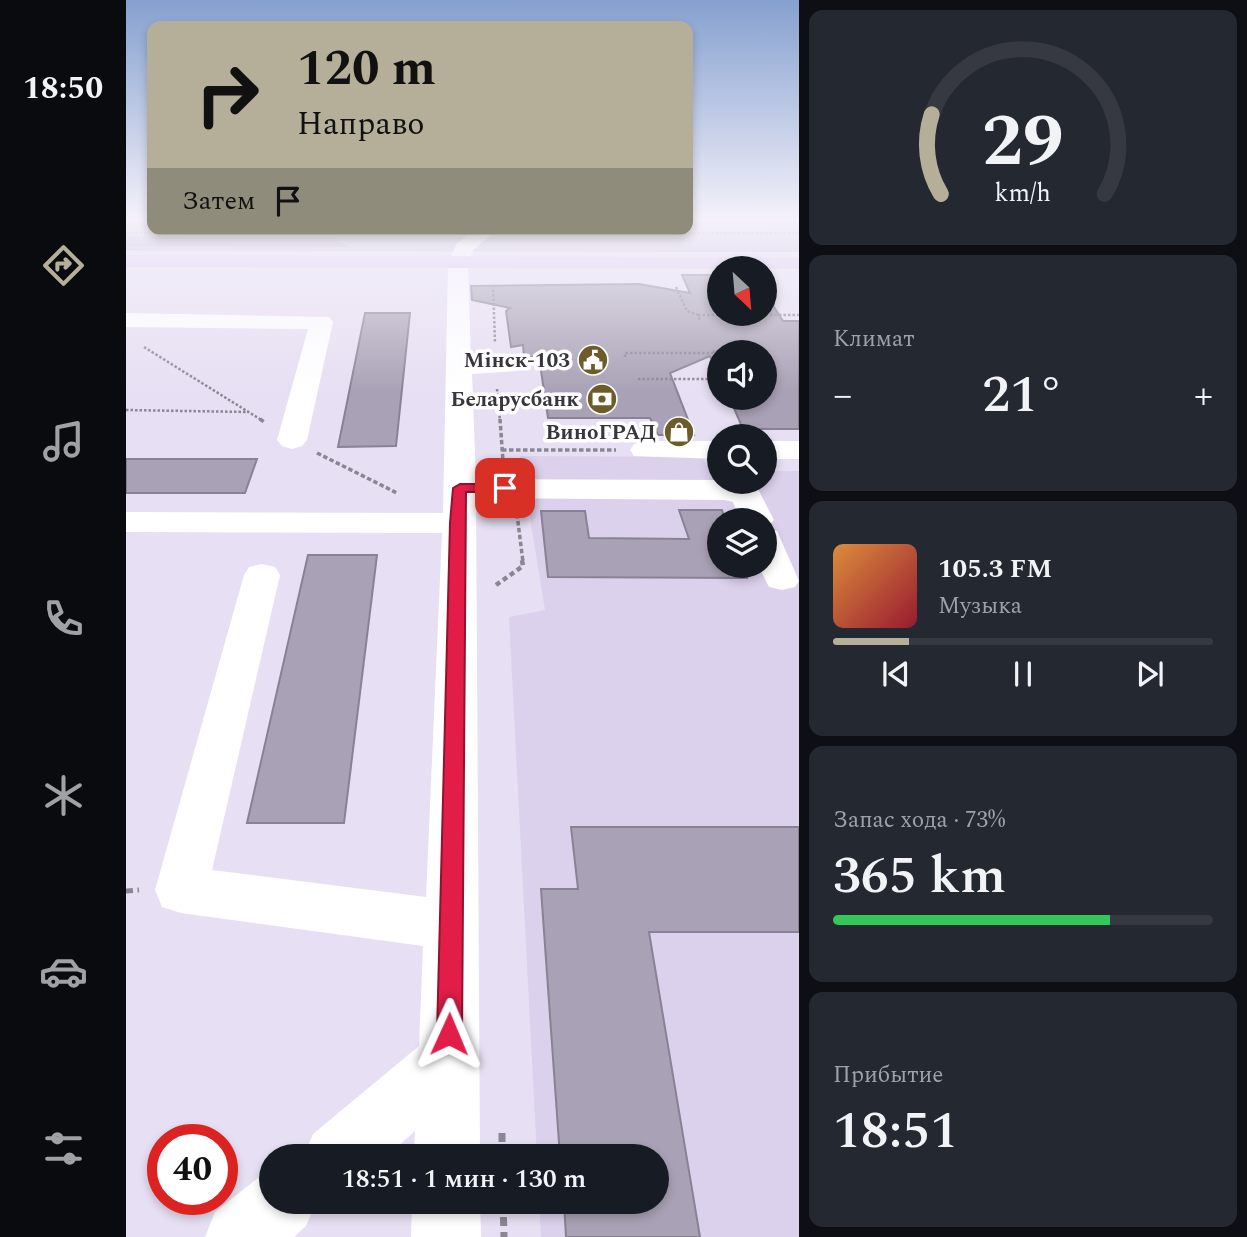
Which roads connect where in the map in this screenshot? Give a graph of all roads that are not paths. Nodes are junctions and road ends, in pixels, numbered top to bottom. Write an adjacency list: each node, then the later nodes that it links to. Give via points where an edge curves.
1 (458, 277): 3 (street)
2 (126, 320): 5 (street, via 321,322)
3 (458, 367): 4 (street); 10 (street)
4 (502, 367)
5 (292, 440)
6 (645, 450): 7 (street)
7 (707, 450)
8 (777, 450): 9 (street)
9 (799, 450)
10 (474, 500): 11 (street, via 725,490 747,496); 12 (street); 16 (street)
11 (752, 508)
12 (126, 522)
13 (777, 567): 15 (street)
14 (262, 575): 16 (street, via 181,890)
15 (782, 579)
16 (451, 925): 17 (street)
17 (449, 1061): 18 (street); 19 (street)
18 (351, 1144)
19 (447, 1144)
20 (268, 1214): 22 (street)
21 (446, 1214): 23 (street)
22 (240, 1237)
23 (446, 1237)

